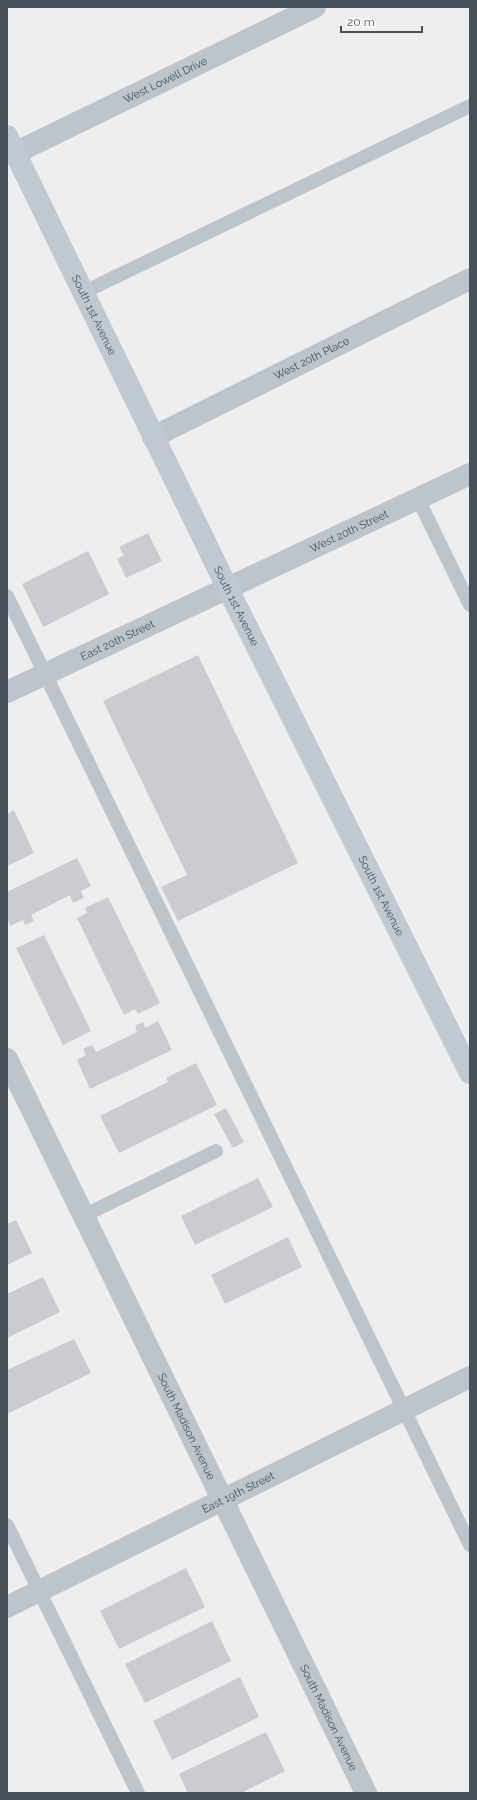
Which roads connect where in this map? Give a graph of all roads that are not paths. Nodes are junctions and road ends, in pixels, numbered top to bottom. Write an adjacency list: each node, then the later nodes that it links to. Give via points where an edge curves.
1 (315, 7): 3 (street, West Lowell Drive)
2 (470, 106): 5 (lane)
3 (11, 145): 5 (street, South 1st Avenue)
4 (470, 280): 6 (street, West 20th Place)
5 (84, 292): 6 (street, South 1st Avenue)
6 (153, 437): 9 (street, South 1st Avenue)
7 (470, 474): 8 (street, West 20th Street)
8 (418, 499): 9 (street, West 20th Street); 11 (lane)
9 (228, 589): 12 (street, East 20th Street); 15 (street, South 1st Avenue)
10 (7, 596): 12 (lane)
11 (470, 605)
12 (44, 673): 13 (street, East 20th Street); 19 (lane)
13 (7, 692)
14 (7, 1059): 17 (street, South Madison Avenue)
15 (470, 1073)
16 (216, 1151): 17 (lane)
17 (84, 1216): 20 (street, South Madison Avenue)
18 (470, 1377): 19 (street, East 19th Street)
19 (404, 1410): 20 (street, East 19th Street); 22 (lane)
20 (222, 1500): 23 (street, East 19th Street); 26 (street, South Madison Avenue)
21 (7, 1525): 23 (lane)
22 (470, 1545)
23 (39, 1591): 24 (street, East 19th Street); 25 (lane)
24 (7, 1607)
25 (138, 1793)
26 (366, 1793)

